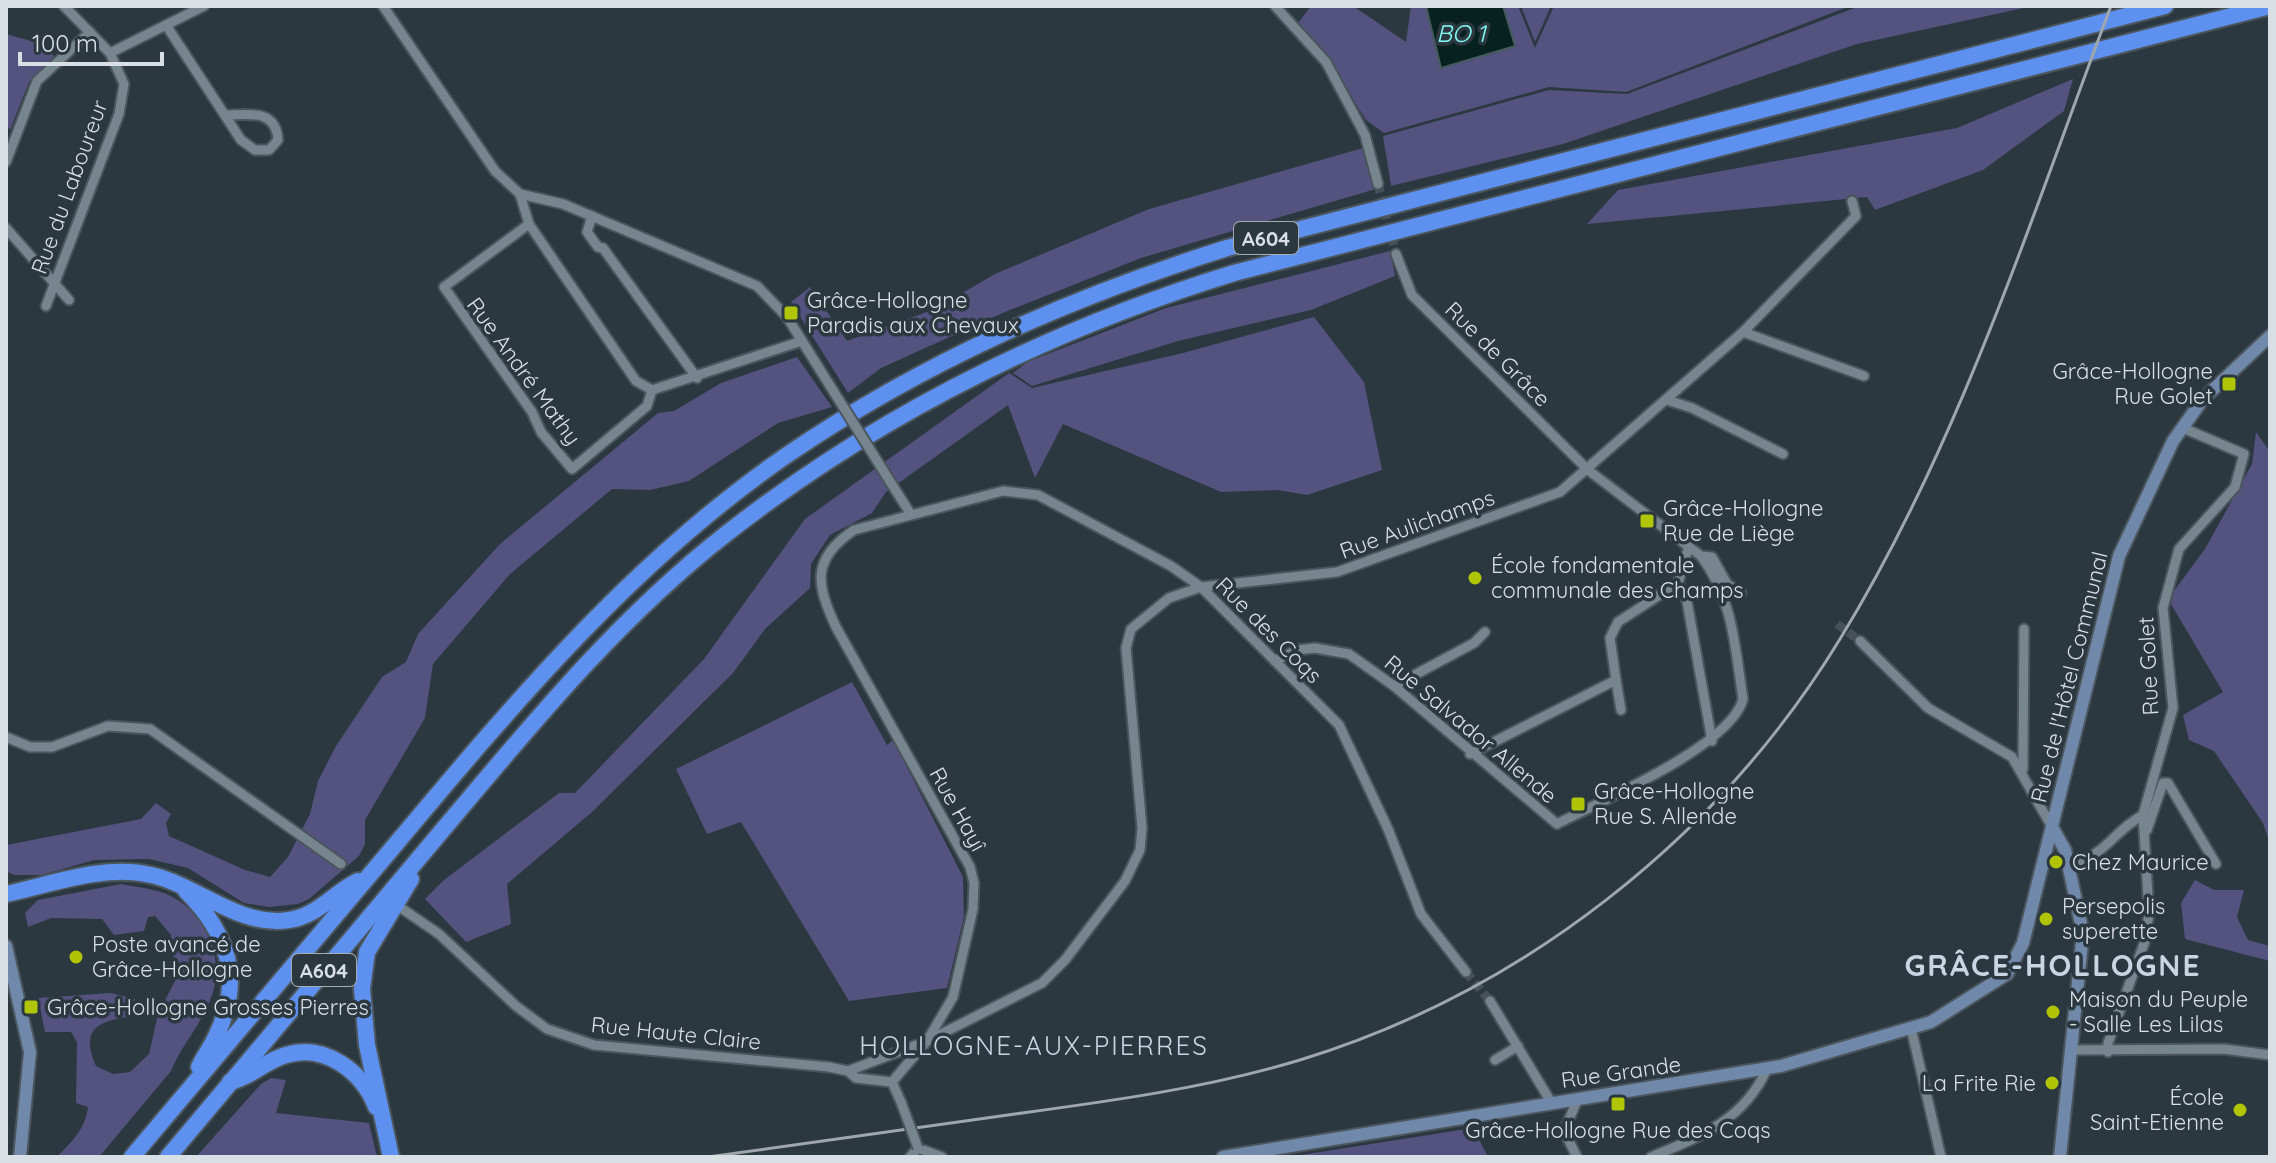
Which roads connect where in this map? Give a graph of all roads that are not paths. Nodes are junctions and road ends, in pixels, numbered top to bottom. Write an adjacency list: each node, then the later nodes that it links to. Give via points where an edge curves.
1 (64, 6): 8 (street, Rue du Laboureur)
2 (204, 6): 7 (street)
3 (383, 6): 13 (street, via 495,171)
4 (1275, 6): 12 (street, via 1326,62 1365,135)
5 (2165, 6): 56 (highway, A604, via 1227,248 1134,277 950,357 786,456 636,578 494,727)
6 (2270, 6): 52 (highway, A604, via 1234,273 1142,301 1050,338 883,426 724,536 584,665)
7 (166, 25): 9 (street); 10 (street)
8 (90, 32): 9 (street, Rue du Laboureur); 11 (street, via 37,81)
9 (110, 53): 19 (street, Rue du Laboureur, via 124,84 119,114)
10 (228, 115): 10 (street, via 270,119 278,140 269,150 255,150 241,140)
11 (6, 162)
12 (1378, 184)
13 (520, 194): 15 (street); 16 (street)
14 (1852, 201): 22 (street, Rue Aulichamps, via 1856,216)
15 (592, 216): 24 (street, via 757,286); 26 (street, via 587,232)
16 (529, 224): 27 (street, via 636,381); 27 (street, Rue André Mathy, via 444,287 541,432 572,469 647,406)
17 (6, 228): 19 (street)
18 (1396, 254): 31 (street, Rue de Grâce, via 1412,295)
19 (53, 281): 20 (street); 21 (street, Rue du Laboureur)
20 (69, 300)
21 (46, 306)
22 (1743, 332): 25 (street); 28 (street, Rue Aulichamps)
23 (2270, 336): 29 (street, Rue de l'Hôtel Communal, via 2203,399)
24 (802, 341): 26 (street); 32 (street, bridge)
25 (1864, 376)
26 (697, 378): 27 (street)
27 (652, 390)
28 (1667, 400): 30 (street); 31 (street, Rue Aulichamps)
29 (2183, 428): 49 (street, Rue Golet, via 2244,454 2244,464 2235,487 2179,549 2163,608 2173,708); 50 (street, Rue de l'Hôtel Communal, via 2154,476 2119,556)
30 (1783, 454)
31 (1588, 470): 33 (street, Rue de Grâce); 36 (street, Rue Aulichamps, via 1560,492 1337,572)
32 (910, 513): 36 (street, Rue des Coqs, via 1003,491 1038,495); 65 (street, Rue Hayî, via 854,530 832,544 820,570 821,595 836,627 970,867 974,883 953,997)
33 (1689, 546): 34 (street, Rue de Grâce); 35 (street)
34 (1701, 556): 37 (street, via 1712,557 1727,584); 46 (street, Rue Salvador Allende, via 1721,586 1743,699 1740,712)
35 (1678, 583): 42 (street, via 1618,622 1610,638); 46 (street, via 1686,596)
36 (1201, 587): 41 (street, Rue des Coqs); 65 (street, Rue Aulichamps, via 1149,612 1131,629 1126,648 1142,828 1140,850 1125,881 1042,983)
37 (1741, 593)
38 (2024, 629): 48 (street)
39 (1485, 632): 43 (street)
40 (1860, 641): 48 (street, via 1928,708 2012,757)
41 (1275, 661): 43 (street, Rue Salvador Allende, via 1315,648 1349,654); 61 (street, Rue des Coqs, via 1339,725 1421,914)
42 (1616, 680): 44 (street); 47 (street)
43 (1394, 686): 47 (street, Rue Salvador Allende)
44 (1621, 710)
45 (6, 737): 53 (street, via 30,747 52,747 108,726 150,729)
46 (1712, 741): 47 (street, Rue Salvador Allende, via 1557,824)
47 (1470, 754)
48 (2024, 775): 50 (street)
49 (2143, 815): 51 (street, Rue Golet); 55 (street, via 2098,855)
50 (2052, 827): 55 (street); 62 (street, Rue de l'Hôtel Communal, via 2023,943)
51 (2146, 832): 54 (street, via 2163,783 2168,783); 68 (street, Rue Golet, via 2145,941)
52 (418, 859): 73 (highway, A604); 78 (highway, via 409,886 374,938 363,971 365,1032)
53 (341, 864)
54 (2216, 864)
55 (2070, 866): 67 (street, via 2083,933)
56 (370, 875): 57 (highway, via 312,913 289,920 253,918); 75 (highway, A604)
57 (182, 887): 58 (highway, via 149,874 119,872); 75 (highway, via 222,935 230,972 227,1008)
58 (6, 894)
59 (401, 908): 72 (street, Rue Haute Claire, via 439,934 516,1006 547,1029 573,1039)
60 (6, 946): 80 (street, via 30,1052)
61 (1466, 972)
62 (2007, 974): 64 (street, Rue Grande, via 1931,1022)
63 (1490, 1001): 66 (street)
64 (1911, 1028): 71 (street, Rue Grande); 88 (street)
65 (927, 1041): 72 (street, Rue Aulichamps); 74 (street, Rue Hayî)
66 (1518, 1046): 70 (street); 77 (street)
67 (2071, 1050): 68 (street); 89 (street)
68 (2108, 1052): 69 (street, via 2224,1049)
69 (2270, 1055)
70 (1495, 1060)
71 (1767, 1069): 76 (street, Rue Grande); 87 (street, via 1757,1091 1723,1125)
72 (848, 1071): 74 (street, Rue Haute Claire, via 856,1078)
73 (230, 1082): 78 (highway, via 251,1077 287,1054 321,1054 350,1068 364,1084); 82 (highway, A604)
74 (892, 1082): 79 (street, bridge)
75 (188, 1090): 81 (highway, A604)
76 (1577, 1101): 77 (street, Rue Grande); 86 (street, via 1564,1131)
77 (1551, 1102): 85 (street, Rue Grande)
78 (389, 1147)
79 (918, 1148): 83 (street); 84 (street)
80 (20, 1157)
81 (132, 1157)
82 (168, 1157)
83 (910, 1157)
84 (942, 1157)
85 (1223, 1157)
86 (1577, 1157)
87 (1651, 1157)
88 (1941, 1157)
89 (2060, 1157)

